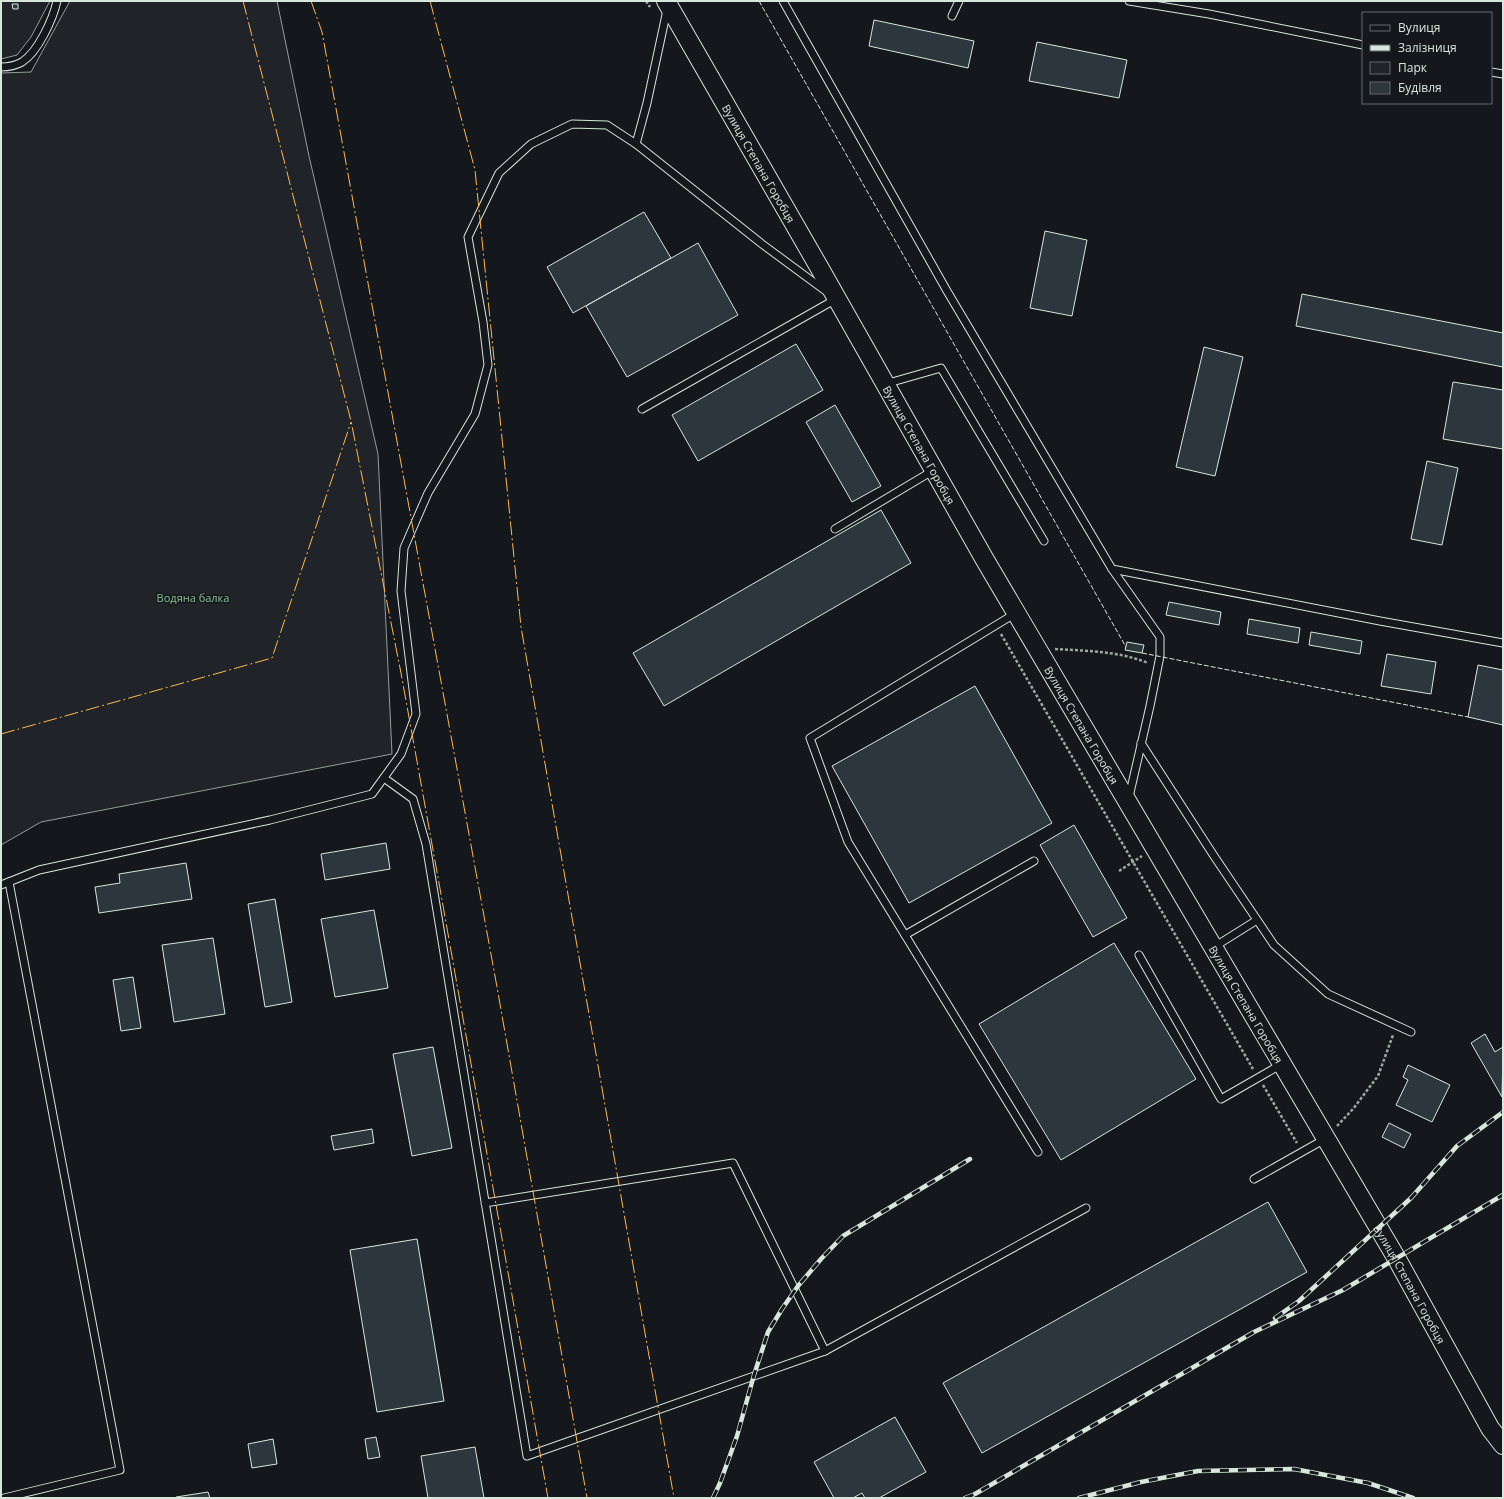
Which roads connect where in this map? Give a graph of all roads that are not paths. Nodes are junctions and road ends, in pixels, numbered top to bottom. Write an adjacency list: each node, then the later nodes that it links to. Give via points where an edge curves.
1 (57, 1): 8 (lane, via 50,22 34,51 23,62 12,67)
2 (783, 1): 18 (lane, via 947,291)
3 (959, 1): 6 (lane)
4 (1129, 1): 7 (lane, via 1209,14)
5 (670, 2): 11 (lane, via 648,103); 12 (main road, Вулиця Степана Горобця)
6 (952, 16)
7 (1362, 45)
8 (1, 67)
9 (1492, 72): 10 (lane)
10 (1503, 74)
11 (636, 144): 12 (lane, via 762,244); 22 (lane, via 607,125 572,124 531,144 499,173 468,237 484,322 488,365 475,414 428,493 404,548 401,591 416,714 401,754)
12 (837, 299): 13 (main road, Вулиця Степана Горобця); 14 (lane)
13 (885, 384): 15 (main road, Вулиця Степана Горобця); 17 (lane, via 941,368)
14 (642, 409)
15 (934, 470): 16 (lane); 19 (main road, Вулиця Степана Горобця)
16 (835, 529)
17 (1044, 540)
18 (1112, 569): 20 (lane, via 1380,622); 21 (lane, via 1160,637 1160,656)
19 (1016, 613): 23 (main road, Вулиця Степана Горобця); 28 (lane, via 810,738 848,842)
20 (1503, 643)
21 (1142, 743): 23 (lane); 27 (lane)
22 (384, 778): 25 (lane, via 372,794 270,820 39,870); 36 (lane, via 413,799 426,844)
23 (1128, 801): 29 (main road, Вулиця Степана Горобця)
24 (1034, 862): 28 (lane)
25 (9, 882): 26 (lane); 40 (lane, via 120,1470)
26 (1, 885)
27 (1257, 920): 29 (lane); 31 (lane, via 1274,945 1328,994)
28 (905, 935): 34 (lane)
29 (1214, 948): 32 (main road, Вулиця Степана Горобця)
30 (1139, 955): 32 (lane, via 1221,1099)
31 (1411, 1032)
32 (1282, 1064): 33 (main road, Вулиця Степана Горобця)
33 (1326, 1138): 35 (lane); 39 (main road, Вулиця Степана Горобця, via 1397,1259 1490,1428)
34 (1038, 1152)
35 (1254, 1179)
36 (485, 1203): 38 (lane, via 732,1163); 38 (lane, via 527,1456)
37 (1086, 1208): 38 (lane)
38 (825, 1351)
39 (1503, 1445)
40 (4, 1498)

